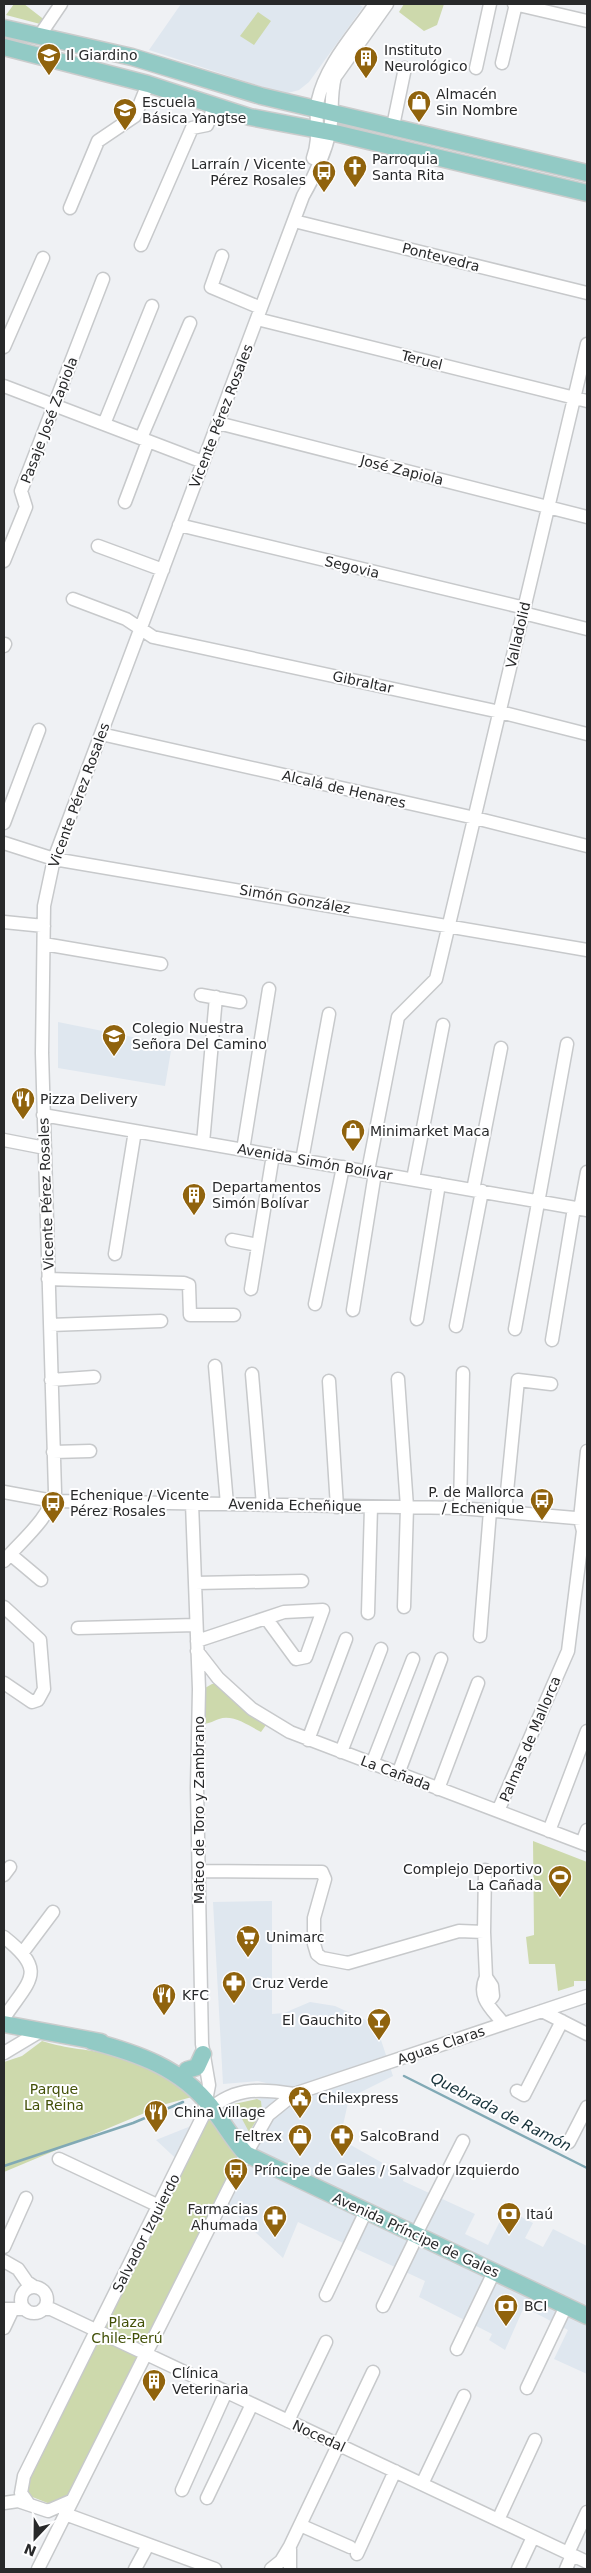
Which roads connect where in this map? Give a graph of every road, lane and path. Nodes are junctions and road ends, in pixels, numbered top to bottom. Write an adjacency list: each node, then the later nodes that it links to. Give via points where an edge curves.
1 (62, 4): 8 (street)
2 (375, 4): 15 (street, via 330,69 322,88)
3 (387, 4): 15 (street, via 335,77)
4 (490, 4): 12 (street)
5 (521, 5): 6 (street); 10 (street)
6 (587, 18)
7 (4, 28): 8 (main road)
8 (40, 35): 9 (main road, via 28,46); 15 (main road, via 160,64 261,96)
9 (11, 49): 13 (main road)
10 (502, 62)
11 (405, 68): 16 (street)
12 (476, 68)
13 (148, 84): 14 (main road); 20 (street, via 134,116 98,141)
14 (214, 106): 17 (main road); 22 (street, via 206,125 192,128)
15 (324, 110): 16 (main road); 17 (street, Vicente Pérez Rosales)
16 (393, 126): 18 (main road)
17 (324, 131): 19 (main road); 21 (street, Vicente Pérez Rosales, via 306,177)
18 (587, 173)
19 (587, 193)
20 (70, 208)
21 (294, 221): 26 (street, Pontevedra); 28 (street, Vicente Pérez Rosales)
22 (141, 245)
23 (222, 256): 28 (street, Teruel, via 211,287)
24 (43, 258): 31 (street)
25 (103, 279): 35 (street, Pasaje José Zapiola)
26 (587, 293)
27 (152, 306): 37 (street)
28 (259, 314): 33 (street, Teruel); 36 (street, Vicente Pérez Rosales)
29 (190, 322): 38 (street)
30 (587, 344): 33 (street, Valladolid)
31 (4, 347)
32 (4, 386): 35 (street)
33 (574, 398): 34 (street, Teruel); 41 (street, Valladolid)
34 (587, 401)
35 (54, 405): 37 (street); 45 (street, Pasaje José Zapiola, via 21,491 26,506)
36 (218, 423): 39 (street, Vicente Pérez Rosales); 41 (street, José Zapiola)
37 (104, 424): 38 (street)
38 (145, 440): 39 (street); 40 (street)
39 (203, 462): 43 (street, Vicente Pérez Rosales)
40 (125, 502)
41 (548, 507): 42 (street, José Zapiola); 48 (street, Valladolid)
42 (587, 517)
43 (179, 526): 46 (street, Vicente Pérez Rosales); 48 (street, Segovia)
44 (98, 546): 46 (street)
45 (4, 561)
46 (163, 570): 49 (street, Vicente Pérez Rosales)
47 (73, 599): 49 (street, Gibraltar, via 126,619)
48 (524, 611): 50 (street, Segovia); 51 (street, Valladolid)
49 (140, 628): 51 (street, Gibraltar, via 153,637); 53 (street, Vicente Pérez Rosales)
50 (587, 629)
51 (500, 712): 54 (street, Gibraltar); 55 (street, Valladolid)
52 (39, 730): 56 (street)
53 (101, 734): 55 (street, Alcalá de Henares); 59 (street, Vicente Pérez Rosales)
54 (587, 734)
55 (475, 818): 58 (street, Alcalá de Henares); 62 (street, Valladolid)
56 (4, 824)
57 (4, 843): 59 (street, Simón González)
58 (587, 846)
59 (54, 859): 61 (street, Vicente Pérez Rosales, via 44,906); 62 (street, Simón González)
60 (4, 922): 61 (street)
61 (44, 926): 63 (street, Vicente Pérez Rosales)
62 (448, 926): 64 (street, Simón González); 83 (street, Valladolid, via 436,979 398,1017)
63 (44, 944): 65 (street); 74 (street, Vicente Pérez Rosales)
64 (587, 950)
65 (161, 964)
66 (268, 989): 79 (street)
67 (201, 995): 68 (street)
68 (216, 998): 69 (street); 77 (street)
69 (240, 1002)
70 (329, 1014): 81 (street)
71 (443, 1025): 85 (street)
72 (567, 1044): 88 (street)
73 (501, 1048): 87 (street)
74 (43, 1114): 75 (street, Avenida Simón Bolívar); 78 (street, Vicente Pérez Rosales)
75 (135, 1131): 77 (street, Avenida Simón Bolívar); 92 (street)
76 (4, 1140): 78 (street)
77 (203, 1142): 79 (street, Avenida Simón Bolívar)
78 (44, 1148): 93 (street, Vicente Pérez Rosales)
79 (243, 1150): 80 (street, Avenida Simón Bolívar)
80 (273, 1155): 81 (street, Avenida Simón Bolívar); 91 (street)
81 (302, 1160): 82 (street, Avenida Simón Bolívar)
82 (343, 1167): 83 (street, Avenida Simón Bolívar); 95 (street)
83 (372, 1172): 85 (street, Avenida Simón Bolívar); 96 (street, Valladolid)
84 (587, 1172): 89 (street)
85 (413, 1179): 86 (street, Avenida Simón Bolívar)
86 (439, 1184): 87 (street, Avenida Simón Bolívar); 98 (street)
87 (478, 1191): 88 (street, Avenida Simón Bolívar); 101 (street)
88 (538, 1201): 89 (street, Avenida Simón Bolívar); 102 (street)
89 (581, 1209): 103 (street)
90 (232, 1240): 91 (street)
91 (258, 1244): 94 (street)
92 (114, 1254)
93 (48, 1279): 97 (street, via 184,1283 190,1289 190,1315); 100 (street, Vicente Pérez Rosales)
94 (251, 1289)
95 (315, 1304)
96 (353, 1310)
97 (234, 1315)
98 (416, 1318)
99 (161, 1321): 100 (street)
100 (50, 1325): 109 (street, Vicente Pérez Rosales)
101 (456, 1326)
102 (515, 1329)
103 (552, 1340)
104 (215, 1366): 118 (street)
105 (463, 1373): 123 (street)
106 (252, 1374): 119 (street)
107 (94, 1377): 109 (street)
108 (398, 1379): 122 (street)
109 (51, 1380): 114 (street, Vicente Pérez Rosales)
110 (329, 1381): 120 (street)
111 (551, 1384): 125 (street, via 518,1380)
112 (587, 1450): 126 (street, Palmas de Mallorca)
113 (90, 1451): 114 (street)
114 (53, 1452): 116 (street, Vicente Pérez Rosales)
115 (4, 1492): 116 (street, Avenida Echeñique)
116 (53, 1501): 117 (street, Avenida Echeñique); 127 (street)
117 (192, 1503): 118 (street, Avenida Echeñique); 130 (street, Mateo de Toro y Zambrano)
118 (227, 1504): 119 (street, Avenida Echeñique)
119 (263, 1505): 120 (street, Avenida Echeñique)
120 (337, 1507): 121 (street, Avenida Echeñique)
121 (371, 1507): 122 (street, Avenida Echeñique); 133 (street)
122 (407, 1507): 123 (street, Avenida Echeñique); 132 (street)
123 (460, 1508): 124 (street, Avenida Echeñique)
124 (490, 1510): 125 (street, Avenida Echeñique); 137 (street)
125 (506, 1512): 126 (street, Avenida Echeñique)
126 (584, 1519): 153 (street, Palmas de Mallorca, via 574,1531 561,1666)
127 (7, 1557): 128 (street)
128 (40, 1580)
129 (302, 1581): 130 (street)
130 (195, 1583): 135 (street, Mateo de Toro y Zambrano)
131 (4, 1607): 145 (street, via 40,1640 44,1689 38,1700 32,1702)
132 (404, 1607)
133 (368, 1614)
134 (266, 1618): 134 (street, via 296,1659 306,1657 324,1610 284,1612); 139 (street)
135 (196, 1624): 136 (street); 139 (street, Mateo de Toro y Zambrano)
136 (78, 1628)
137 (480, 1636)
138 (346, 1639): 148 (street)
139 (197, 1646): 143 (street, Mateo de Toro y Zambrano); 144 (street, La Cañada)
140 (380, 1649): 149 (street)
141 (413, 1659): 150 (street)
142 (441, 1659): 151 (street)
143 (198, 1673): 144 (street, La Cañada); 158 (street, Mateo de Toro y Zambrano)
144 (218, 1678): 148 (street, La Cañada, via 252,1709)
145 (4, 1683)
146 (478, 1683): 152 (street)
147 (587, 1732): 155 (street)
148 (308, 1740): 149 (street, La Cañada)
149 (341, 1752): 150 (street, La Cañada)
150 (372, 1764): 151 (street, La Cañada)
151 (398, 1774): 152 (street, La Cañada)
152 (438, 1789): 153 (street, La Cañada)
153 (498, 1812): 155 (street, La Cañada)
154 (587, 1830): 156 (street)
155 (549, 1831): 156 (street, La Cañada)
156 (584, 1844)
157 (485, 1870): 160 (street)
158 (199, 1871): 160 (street, via 322,1872 326,1879 313,1928 317,1954 322,1958 348,1963 459,1931); 173 (street, Mateo de Toro y Zambrano)
159 (53, 1912): 162 (street)
160 (484, 1932): 167 (street, via 486,1974 493,1996 488,2002)
161 (4, 1937): 162 (street)
162 (23, 1952): 165 (street, via 31,1967 30,1980)
163 (587, 1996): 164 (street, Aguas Claras)
164 (542, 2011): 166 (street); 167 (street, Aguas Claras)
165 (4, 2018)
166 (562, 2021): 170 (street); 176 (street, via 524,2095)
167 (503, 2023): 177 (street, Aguas Claras)
168 (4, 2024): 169 (main road)
169 (39, 2032): 171 (main road); 172 (street)
170 (587, 2034)
171 (91, 2041): 174 (main road, via 143,2048); 178 (main road, via 142,2056 172,2071)
172 (4, 2053)
173 (203, 2054): 174 (main road, via 196,2067); 178 (street, Mateo de Toro y Zambrano)
174 (187, 2070): 178 (main road)
175 (263, 2089): 177 (street, Aguas Claras); 178 (street, Aguas Claras); 180 (street)
176 (516, 2091)
177 (294, 2094): 180 (street, Aguas Claras)
178 (210, 2103): 183 (main road, via 243,2135); 186 (street, Salvador Izquierdo)
179 (587, 2107): 182 (street)
180 (268, 2114): 183 (street, Aguas Claras)
181 (463, 2141): 188 (street)
182 (569, 2142)
183 (246, 2154): 187 (main road, Avenida Príncipe de Gales); 203 (street)
184 (59, 2159): 186 (street)
185 (26, 2198): 189 (street)
186 (159, 2206): 200 (street, Salvador Izquierdo)
187 (366, 2211): 188 (main road, Avenida Príncipe de Gales); 193 (street)
188 (419, 2231): 191 (main road, Avenida Príncipe de Gales); 194 (street)
189 (4, 2247)
190 (4, 2261): 192 (street, via 18,2269)
191 (494, 2272): 195 (main road, Avenida Príncipe de Gales); 202 (street)
192 (29, 2286): 196 (street, via 44,2291); 197 (street)
193 (326, 2295)
194 (383, 2306)
195 (566, 2306): 198 (main road, Avenida Príncipe de Gales); 205 (street)
196 (47, 2307): 197 (street, via 35,2313); 200 (street, Nocedal)
197 (16, 2308): 199 (street)
198 (587, 2316)
199 (4, 2328)
200 (97, 2330): 203 (street, Nocedal); 213 (street, Salvador Izquierdo)
201 (326, 2342): 209 (street)
202 (457, 2349)
203 (147, 2354): 206 (street, Nocedal); 218 (street)
204 (373, 2372): 211 (street)
205 (527, 2388)
206 (226, 2392): 208 (street, Nocedal); 215 (street)
207 (464, 2396): 214 (street)
208 (252, 2404): 209 (street, Nocedal); 217 (street)
209 (288, 2421): 211 (street, Nocedal)
210 (535, 2440): 224 (street)
211 (337, 2444): 212 (street, Nocedal); 225 (street)
212 (395, 2471): 214 (street, Nocedal); 225 (street, via 354,2550)
213 (24, 2476): 216 (street, Salvador Izquierdo); 220 (street, via 21,2493)
214 (422, 2484): 224 (street, Nocedal)
215 (182, 2490)
216 (4, 2497)
217 (207, 2498)
218 (71, 2502): 221 (street); 223 (street)
219 (4, 2503): 220 (street)
220 (28, 2503): 221 (street)
221 (48, 2511): 226 (street)
222 (587, 2512): 230 (street)
223 (64, 2514): 226 (street); 228 (street)
224 (498, 2520): 227 (street, Nocedal)
225 (300, 2525): 229 (street)
226 (58, 2530): 232 (street)
227 (533, 2537): 230 (street, Nocedal); 237 (street)
228 (148, 2544): 233 (street); 234 (street)
229 (290, 2546): 235 (street, via 281,2561); 236 (street)
230 (570, 2554): 231 (street, Nocedal); 238 (street)
231 (587, 2562)
232 (38, 2569)
233 (135, 2569)
234 (215, 2569)
235 (271, 2569)
236 (290, 2569)
237 (518, 2569)
238 (566, 2569)

